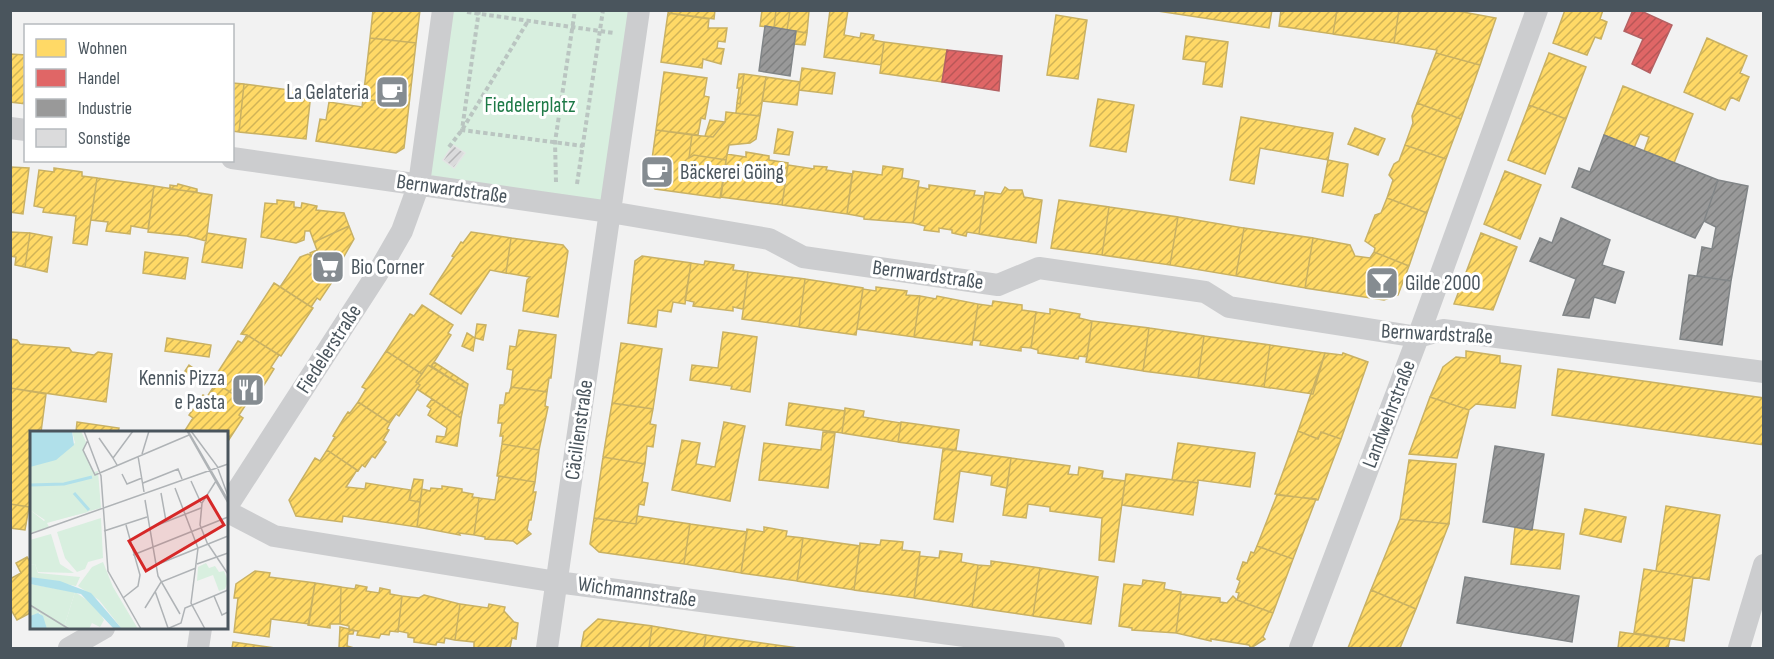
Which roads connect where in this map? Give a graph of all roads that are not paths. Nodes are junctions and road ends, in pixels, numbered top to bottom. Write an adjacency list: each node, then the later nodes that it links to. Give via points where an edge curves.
1 (443, 10): 5 (street)
2 (639, 10): 6 (street)
3 (1537, 10): 7 (street, Landwehrstraße)
4 (234, 158): 5 (street, Bernwardstraße)
5 (419, 184): 6 (street, Bernwardstraße); 9 (street, Fiedelerstraße, via 402,231 380,272)
6 (610, 212): 7 (street, Bernwardstraße, via 769,239 803,257 998,285 1039,268 1205,292 1229,307); 12 (street, Cäcilienstraße)
7 (1418, 337): 8 (street, Bernwardstraße, via 1443,330); 20 (street, Landwehrstraße)
8 (1764, 372)
9 (228, 506)
10 (228, 510): 12 (street, Wichmannstraße, via 274,536)
11 (1764, 565): 21 (street)
12 (557, 582): 15 (street, Wichmannstraße); 18 (street, Cäcilienstraße)
13 (101, 629): 16 (street)
14 (201, 629): 17 (street)
15 (936, 640): 19 (street, Wichmannstraße)
16 (69, 648)
17 (198, 648)
18 (547, 648)
19 (1054, 648)
20 (1300, 648)
21 (1740, 648)

